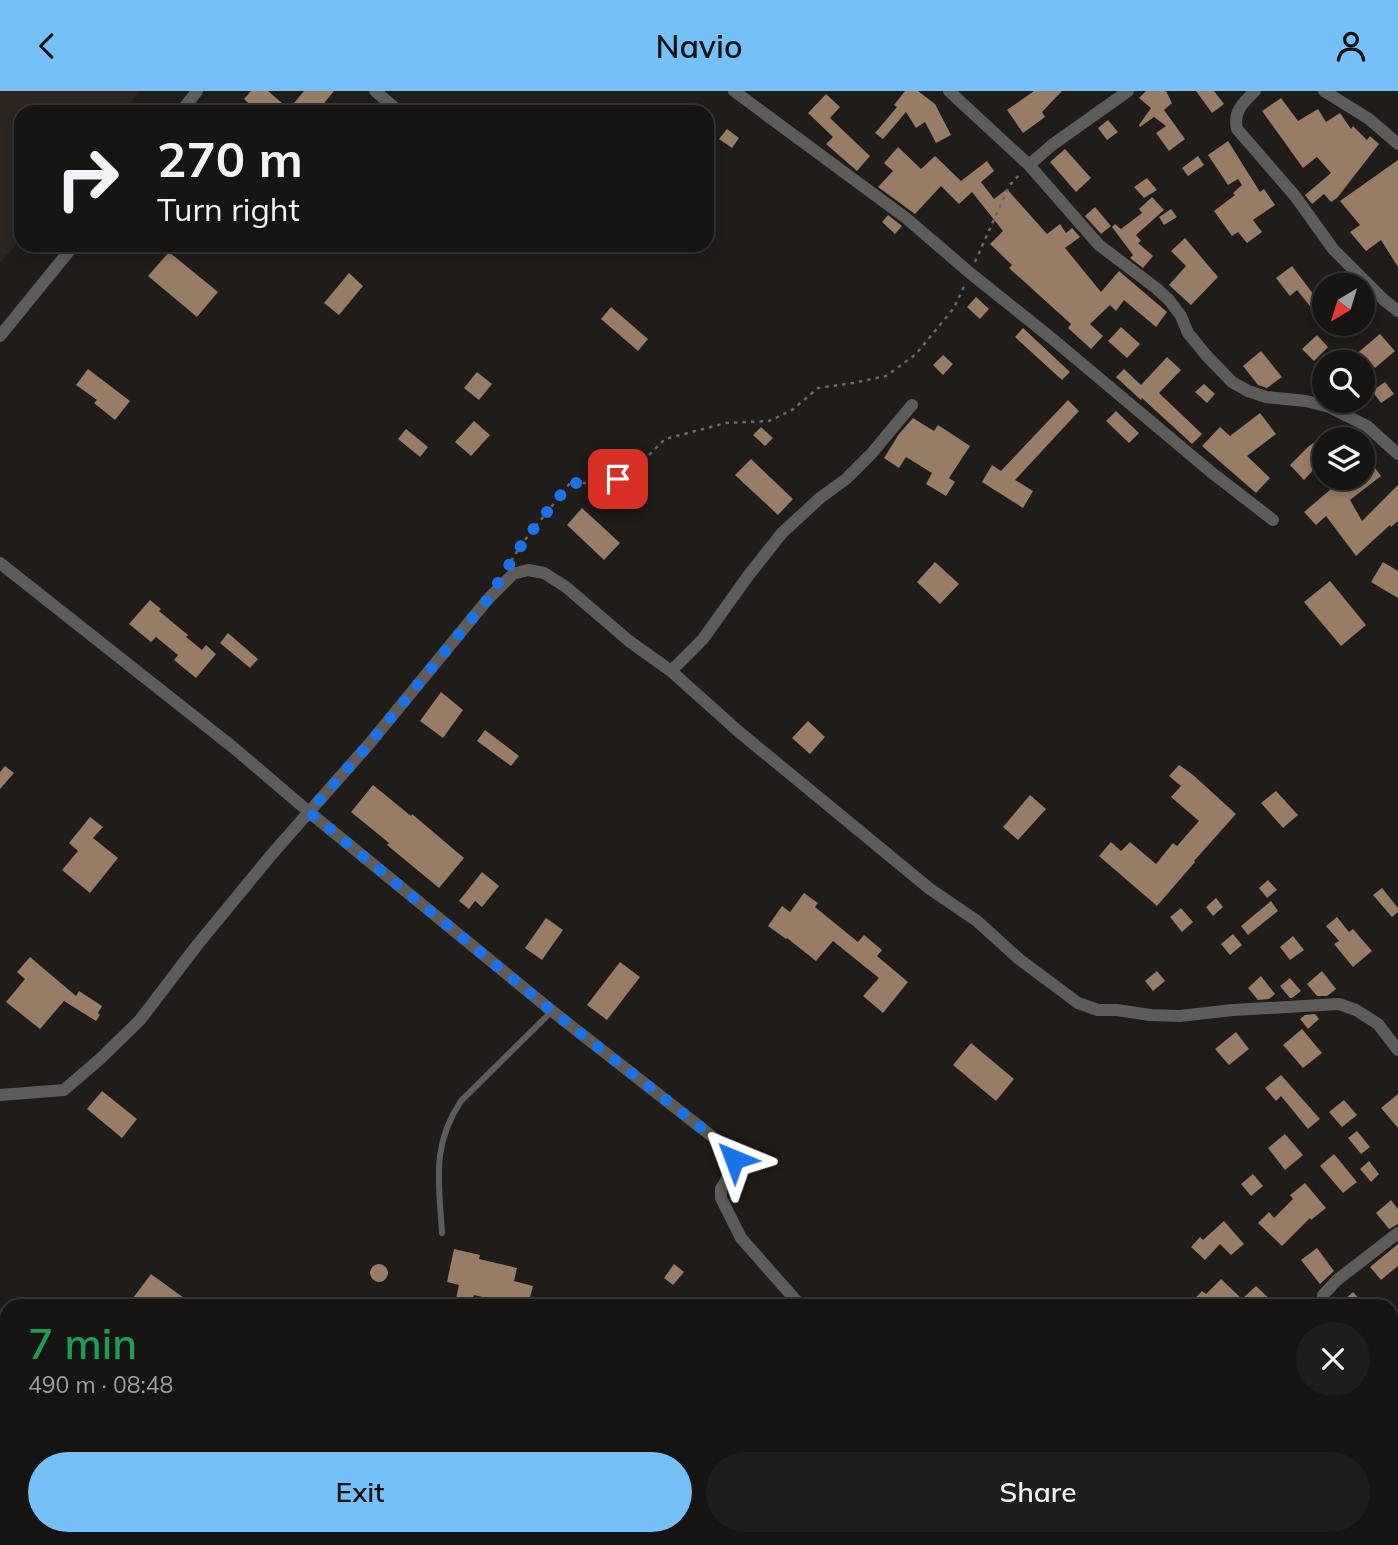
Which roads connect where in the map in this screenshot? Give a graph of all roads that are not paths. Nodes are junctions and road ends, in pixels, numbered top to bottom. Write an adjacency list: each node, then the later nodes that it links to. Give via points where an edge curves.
1 (198, 91): 8 (street)
2 (375, 91): 9 (street)
3 (734, 91): 17 (street, via 906,218)
4 (949, 91): 11 (street)
5 (1128, 91): 11 (street)
6 (1255, 91): 13 (street, via 1239,108 1237,129 1333,249)
7 (1324, 91): 10 (street)
8 (187, 105)
9 (392, 105)
10 (1398, 144)
11 (1029, 166): 16 (street, via 1099,245 1169,300 1188,333 1232,382 1266,397 1329,407 1367,426)
12 (69, 252): 14 (street)
13 (1398, 311)
14 (0, 336)
15 (912, 404): 19 (street, via 846,479 782,533 703,639)
16 (1398, 454)
17 (1273, 520)
18 (0, 563): 20 (street)
19 (671, 671): 20 (street, via 544,573 528,570 513,574); 22 (street, via 930,889 1078,1003 1098,1010 1180,1016 1339,1004 1378,1024)
20 (309, 812): 21 (street); 23 (street, via 140,1020 101,1058 64,1090)
21 (552, 1011): 24 (lane, via 453,1113 438,1163); 26 (street, via 732,1153 734,1165 721,1198 741,1238)
22 (1398, 1050)
23 (0, 1095)
24 (442, 1233)
25 (1398, 1233): 27 (street, via 1337,1280)
26 (795, 1299)
27 (1323, 1299)

